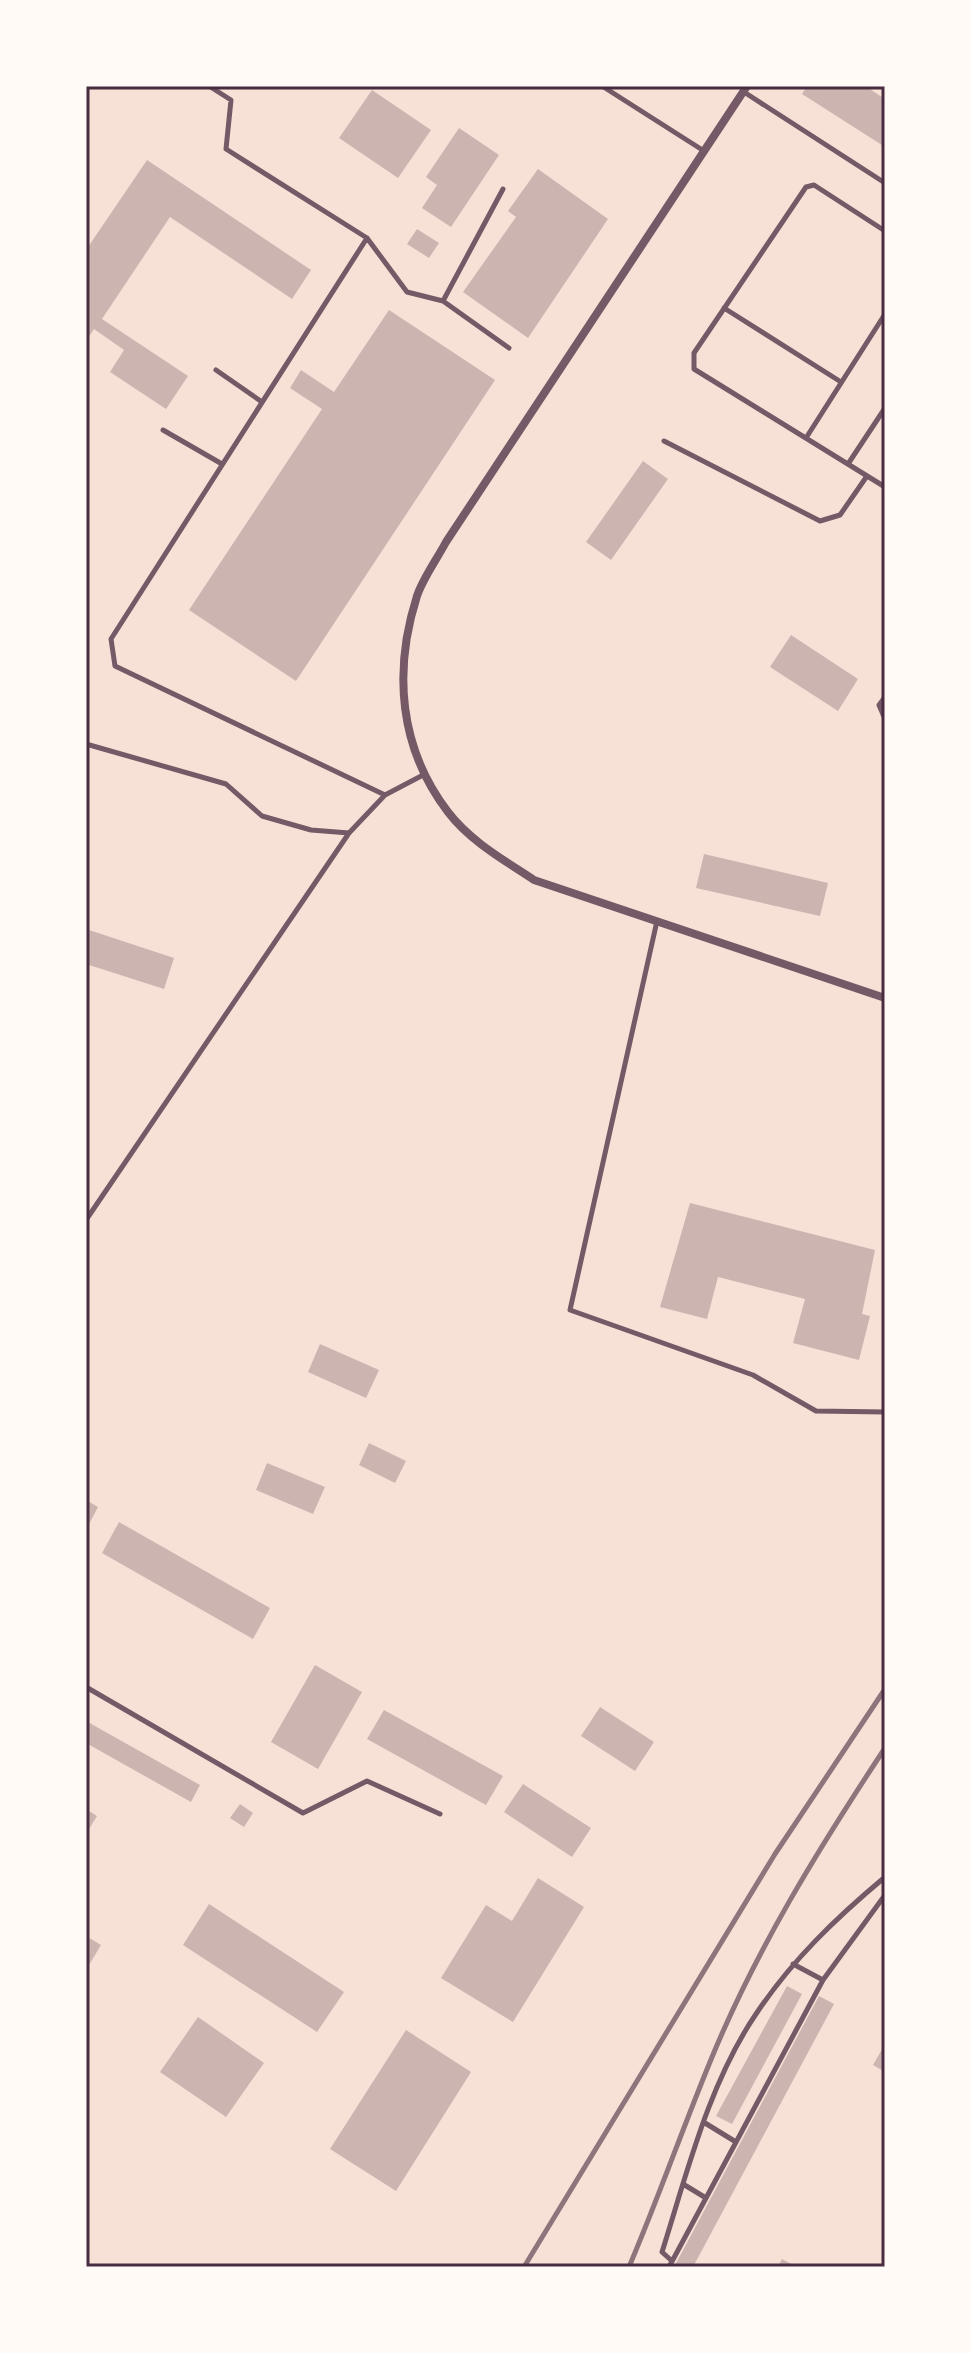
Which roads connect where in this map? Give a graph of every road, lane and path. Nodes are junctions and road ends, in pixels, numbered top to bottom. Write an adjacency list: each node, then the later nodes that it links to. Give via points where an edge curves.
1 (209, 86): 8 (lane, via 231,100 226,149)
2 (602, 86): 4 (lane)
3 (745, 89): 4 (street); 5 (lane)
4 (704, 151): 27 (street, via 446,542 418,594 404,648 402,698 410,740)
5 (885, 183)
6 (503, 189): 9 (lane)
7 (885, 231): 10 (lane, via 814,185 806,187)
8 (367, 238): 9 (lane, via 407,292); 15 (lane)
9 (443, 301): 12 (lane)
10 (724, 308): 14 (lane); 18 (lane, via 694,353 694,369)
11 (885, 314): 14 (lane)
12 (509, 348)
13 (216, 370): 15 (lane)
14 (842, 382): 18 (lane)
15 (262, 402): 20 (lane)
16 (884, 411): 21 (lane)
17 (163, 430): 20 (lane)
18 (806, 438): 21 (lane)
19 (664, 441): 22 (lane, via 820,521 840,515)
20 (222, 464): 28 (lane, via 111,639 115,666)
21 (848, 464): 22 (lane)
22 (867, 476): 23 (lane)
23 (885, 487)
24 (885, 697): 25 (lane, via 879,705)
25 (885, 719)
26 (86, 744): 29 (lane, via 226,784 262,816 311,830)
27 (425, 774): 28 (lane); 30 (street, via 448,813 487,849 534,880)
28 (385, 795): 29 (lane)
29 (349, 833): 32 (lane)
30 (657, 921): 31 (street); 33 (lane, via 570,1310 753,1375 816,1411)
31 (885, 998)
32 (86, 1220)
33 (885, 1412)
34 (86, 1687): 35 (lane, via 303,1813 367,1781)
35 (440, 1814)
36 (885, 1877): 38 (lane, via 828,1925)
37 (885, 1895): 39 (lane)
38 (793, 1964): 39 (lane); 40 (lane, via 754,2016)
39 (823, 1980): 41 (lane)
40 (705, 2123): 41 (lane); 42 (lane)
41 (736, 2142): 43 (lane)
42 (683, 2184): 43 (lane); 44 (lane, via 662,2252)
43 (706, 2198): 44 (lane)
44 (670, 2264)

